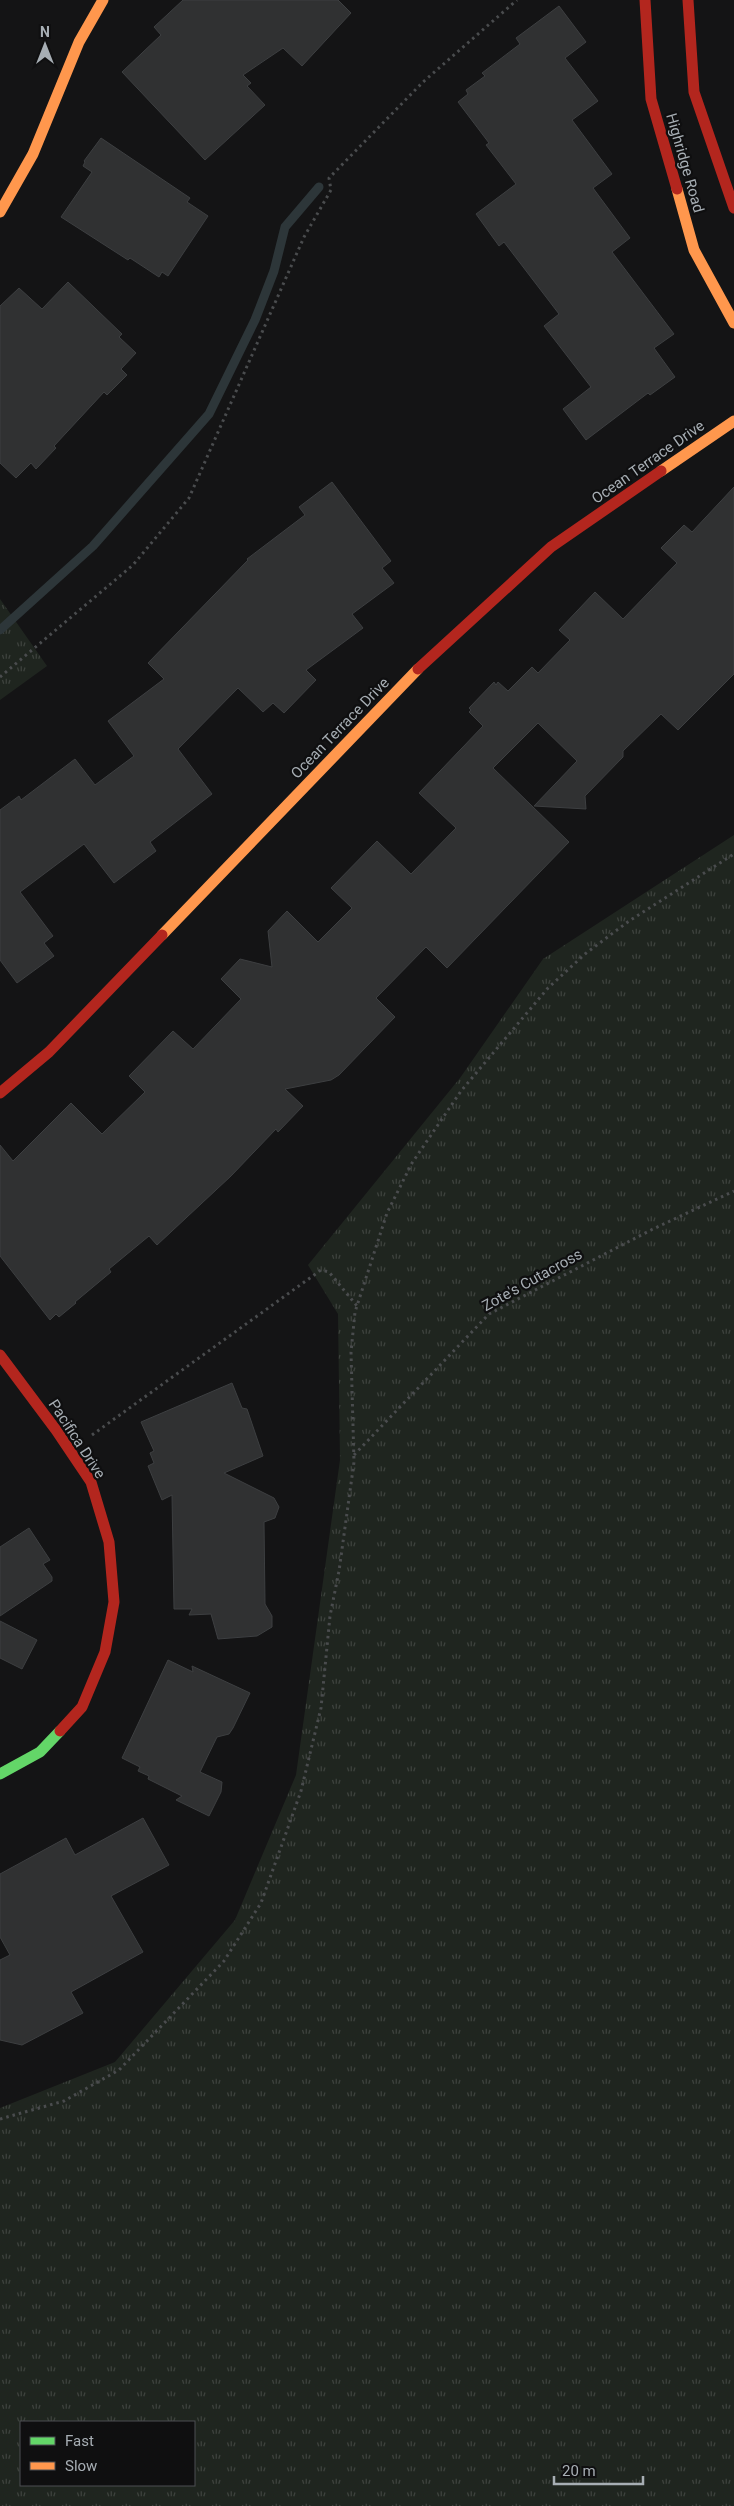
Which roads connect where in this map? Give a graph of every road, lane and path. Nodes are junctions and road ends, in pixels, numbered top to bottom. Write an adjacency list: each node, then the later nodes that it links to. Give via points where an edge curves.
1 (103, 0): 6 (street, via 68,66 23,175)
2 (517, 0): 9 (path, via 423,82 329,178 330,190 304,237 189,498 133,565)
3 (645, 0): 7 (street, Highridge Road, via 656,98 694,250)
4 (688, 0): 5 (street, Highridge Road, via 690,93)
5 (734, 208)
6 (0, 212)
7 (734, 323)
8 (734, 421): 11 (street, Ocean Terrace Drive, via 536,561 413,674 49,1052)
9 (0, 677)
10 (734, 854): 13 (path, via 629,921 585,954 548,988 461,1091 412,1163 387,1213)
11 (0, 1093)
12 (734, 1191): 16 (path, Zote's Cutacross, via 488,1314)
13 (357, 1306): 15 (path, via 329,1272 322,1270); 16 (path, via 351,1352)
14 (0, 1355): 17 (street, Pacifica Drive, via 91,1482 109,1542 114,1602 105,1652 82,1708 40,1752)
15 (87, 1438)
16 (354, 1456): 18 (path, via 330,1616 322,1708 301,1791 261,1903 224,1961 119,2070 64,2101)
17 (0, 1774)
18 (0, 2119)

